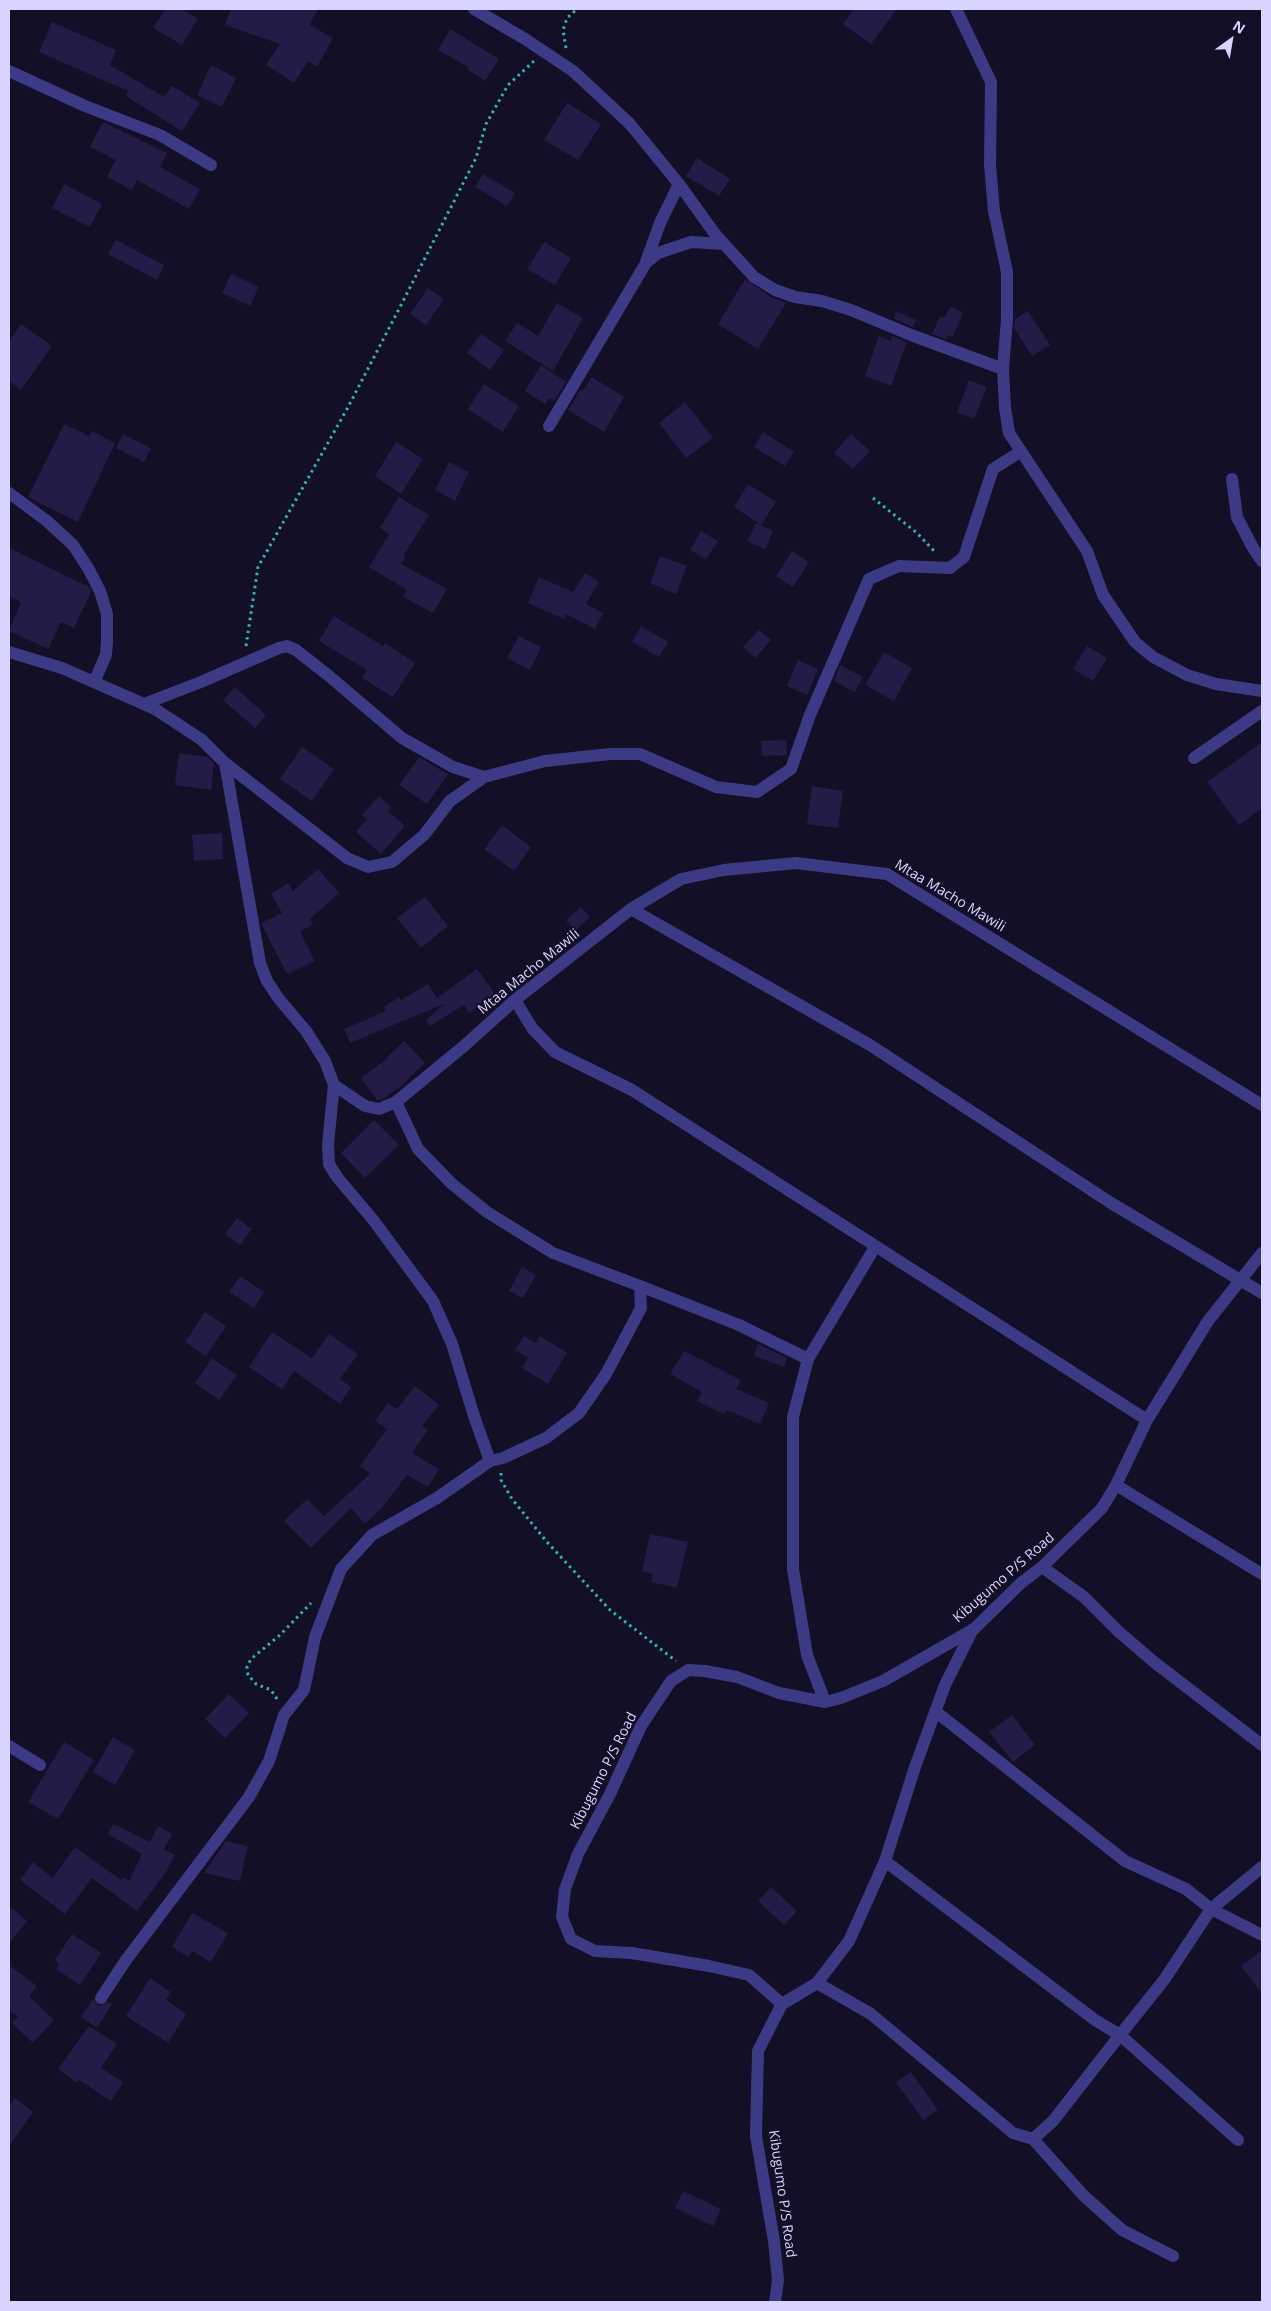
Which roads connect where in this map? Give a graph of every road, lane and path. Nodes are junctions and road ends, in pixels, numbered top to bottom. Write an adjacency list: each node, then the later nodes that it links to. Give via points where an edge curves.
1 (474, 9): 4 (street)
2 (577, 9): 5 (path, via 567,18 563,30)
3 (956, 9): 11 (street, via 991,82 990,165 994,211 1007,272)
4 (543, 52): 5 (street); 20 (path, via 508,85 486,124 476,158 399,309 258,567)
5 (570, 69): 8 (street, via 630,124)
6 (9, 71): 7 (street, via 85,106 160,135)
7 (211, 165)
8 (679, 184): 9 (street); 10 (street)
9 (724, 244): 10 (street, via 692,242 658,252); 11 (street, via 754,277 775,290 851,310)
10 (646, 263): 12 (street)
11 (1003, 369): 13 (street, via 1009,433)
12 (549, 426)
13 (1020, 452): 18 (street, via 993,469 964,558); 22 (street, via 1086,551 1103,595 1135,642 1153,657 1187,675 1216,684)
14 (1232, 479): 17 (street, via 1237,516)
15 (9, 494): 21 (street, via 73,544 100,591 107,614 107,642 106,655)
16 (873, 498): 18 (path, via 917,532)
17 (1262, 561)
18 (950, 568): 27 (street, via 899,566 869,579 810,715 791,769 757,792 716,787 640,754 610,754 545,762)
19 (9, 652): 21 (street, via 62,668)
20 (243, 664): 23 (street); 27 (street, via 288,646 402,738 453,767)
21 (94, 682): 23 (street)
22 (1262, 691)
23 (144, 704): 26 (street, via 178,722)
24 (1262, 711): 25 (street)
25 (1194, 758)
26 (225, 763): 27 (street, via 347,858 368,867 392,862 424,835 450,801); 30 (street, via 260,963 267,981 325,1061)
27 (484, 777)
28 (632, 909): 29 (street, Mtaa Macho Mawili); 32 (street, Mtaa Macho Mawili, via 681,879 724,870 796,863 887,874); 35 (street, via 870,1045 1074,1180)
29 (515, 1000): 31 (street, Mtaa Macho Mawili); 33 (street, via 532,1028 555,1052 632,1090)
30 (334, 1086): 31 (street, Mtaa Macho Mawili, via 365,1106 379,1109); 40 (street, via 329,1164 432,1301 452,1344 474,1416)
31 (396, 1102): 36 (street, via 418,1149 452,1184 487,1212 553,1253)
32 (1262, 1104)
33 (875, 1247): 38 (street); 39 (street)
34 (1262, 1253): 35 (street, Kibugumo P/S Road)
35 (1240, 1281): 37 (street); 39 (street, Kibugumo P/S Road, via 1208,1321)
36 (640, 1286): 38 (street, via 739,1325); 40 (street, via 640,1308 606,1374 579,1413 546,1438)
37 (1262, 1293)
38 (808, 1359): 47 (street, via 793,1417 793,1569 807,1655)
39 (1147, 1420): 41 (street, Kibugumo P/S Road)
40 (497, 1459): 46 (path, via 501,1480 512,1500 547,1542 610,1610); 49 (street, via 372,1535 341,1569 315,1637 304,1690)
41 (1116, 1485): 42 (street, Kibugumo P/S Road, via 1102,1508); 43 (street)
42 (1042, 1567): 45 (street, Kibugumo P/S Road, via 1020,1583); 50 (street, via 1084,1597 1154,1662)
43 (1262, 1574)
44 (313, 1601): 49 (path, via 251,1659 247,1667 248,1675 256,1684 271,1690)
45 (974, 1628): 47 (street, Kibugumo P/S Road, via 883,1681); 48 (street)
46 (688, 1670): 47 (street, Kibugumo P/S Road, via 737,1677 779,1693); 59 (street, Kibugumo P/S Road, via 671,1681 641,1726 578,1854 565,1889 562,1917 571,1939 595,1951 632,1953 749,1975)
47 (825, 1702)
48 (935, 1711): 53 (street); 55 (street, via 1125,1861 1186,1889)
49 (284, 1715): 58 (street, via 268,1761 249,1797)
50 (1262, 1745)
51 (9, 1746): 52 (street)
52 (40, 1765)
53 (885, 1861): 57 (street, via 849,1941); 60 (street, via 1095,2020)
54 (1262, 1867): 55 (street)
55 (1211, 1909): 56 (street); 60 (street, via 1164,1980)
56 (1262, 1935)
57 (817, 1983): 59 (street); 61 (street, via 871,2014 1014,2133)
58 (101, 1998)
59 (782, 2004): 64 (street, Kibugumo P/S Road, via 758,2051 756,2136 774,2241 778,2280)
60 (1120, 2035): 61 (street, via 1053,2121); 62 (street)
61 (1033, 2139): 63 (street, via 1083,2195 1122,2230)
62 (1238, 2140)
63 (1173, 2256)
64 (775, 2302)

